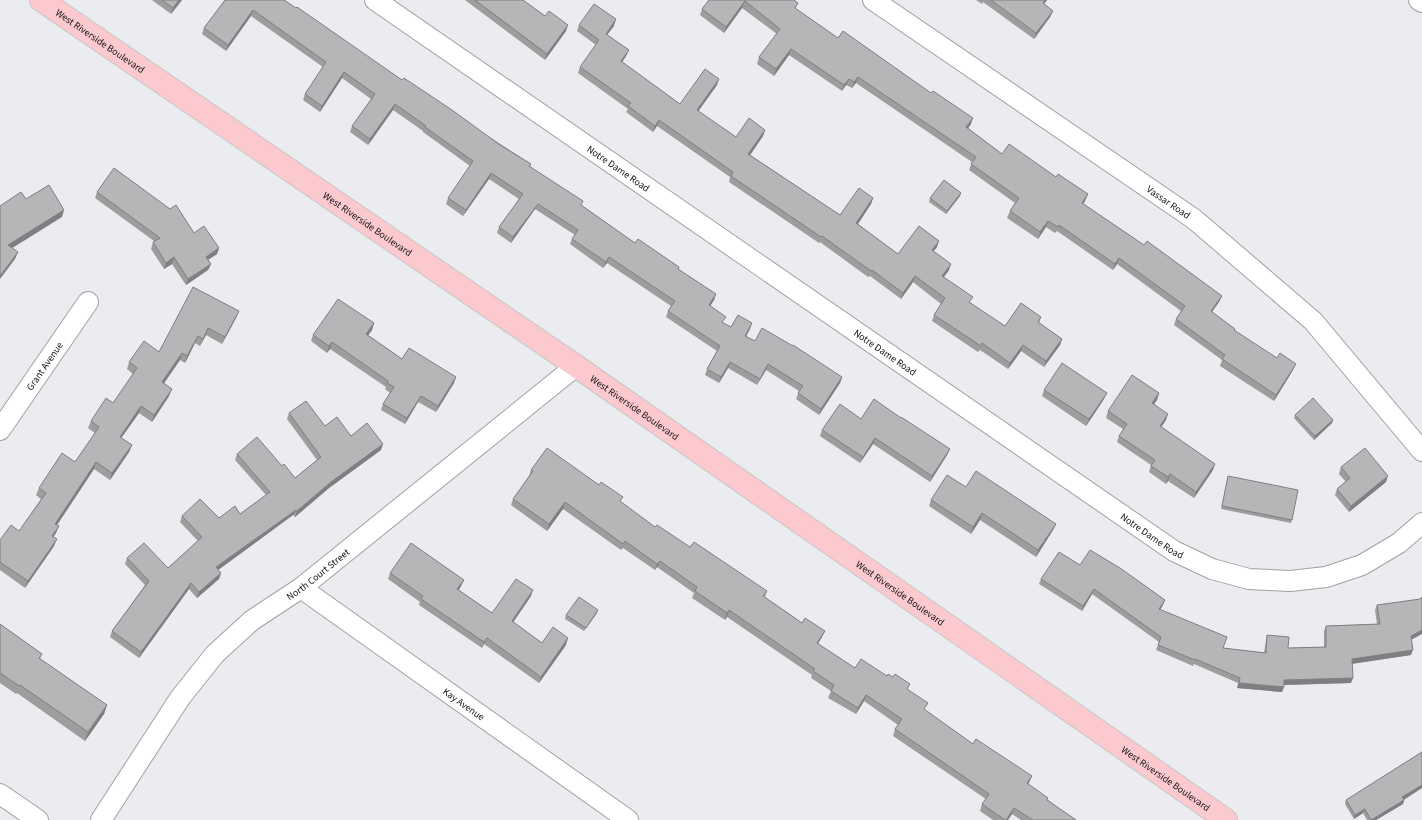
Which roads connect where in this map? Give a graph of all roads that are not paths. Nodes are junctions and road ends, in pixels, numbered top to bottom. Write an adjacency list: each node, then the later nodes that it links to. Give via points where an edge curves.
1 (41, 0): 7 (main road, West Riverside Boulevard)
2 (375, 0): 10 (street, Notre Dame Road, via 1174,551 1212,569 1249,579 1290,581 1326,576 1362,565 1399,543)
3 (873, 0): 9 (street, Vassar Road, via 1194,219 1313,322)
4 (1419, 0): 5 (street)
5 (1422, 2)
6 (88, 302): 8 (street, Grant Avenue)
7 (576, 366): 11 (street, North Court Street); 16 (main road, West Riverside Boulevard)
8 (0, 430)
9 (1422, 451)
10 (1422, 523)
11 (301, 588): 14 (street, North Court Street, via 251,621 215,654 180,698); 15 (street, Kay Avenue)
12 (0, 794): 13 (street)
13 (38, 820)
14 (101, 820)
15 (628, 820)
16 (1226, 820)

